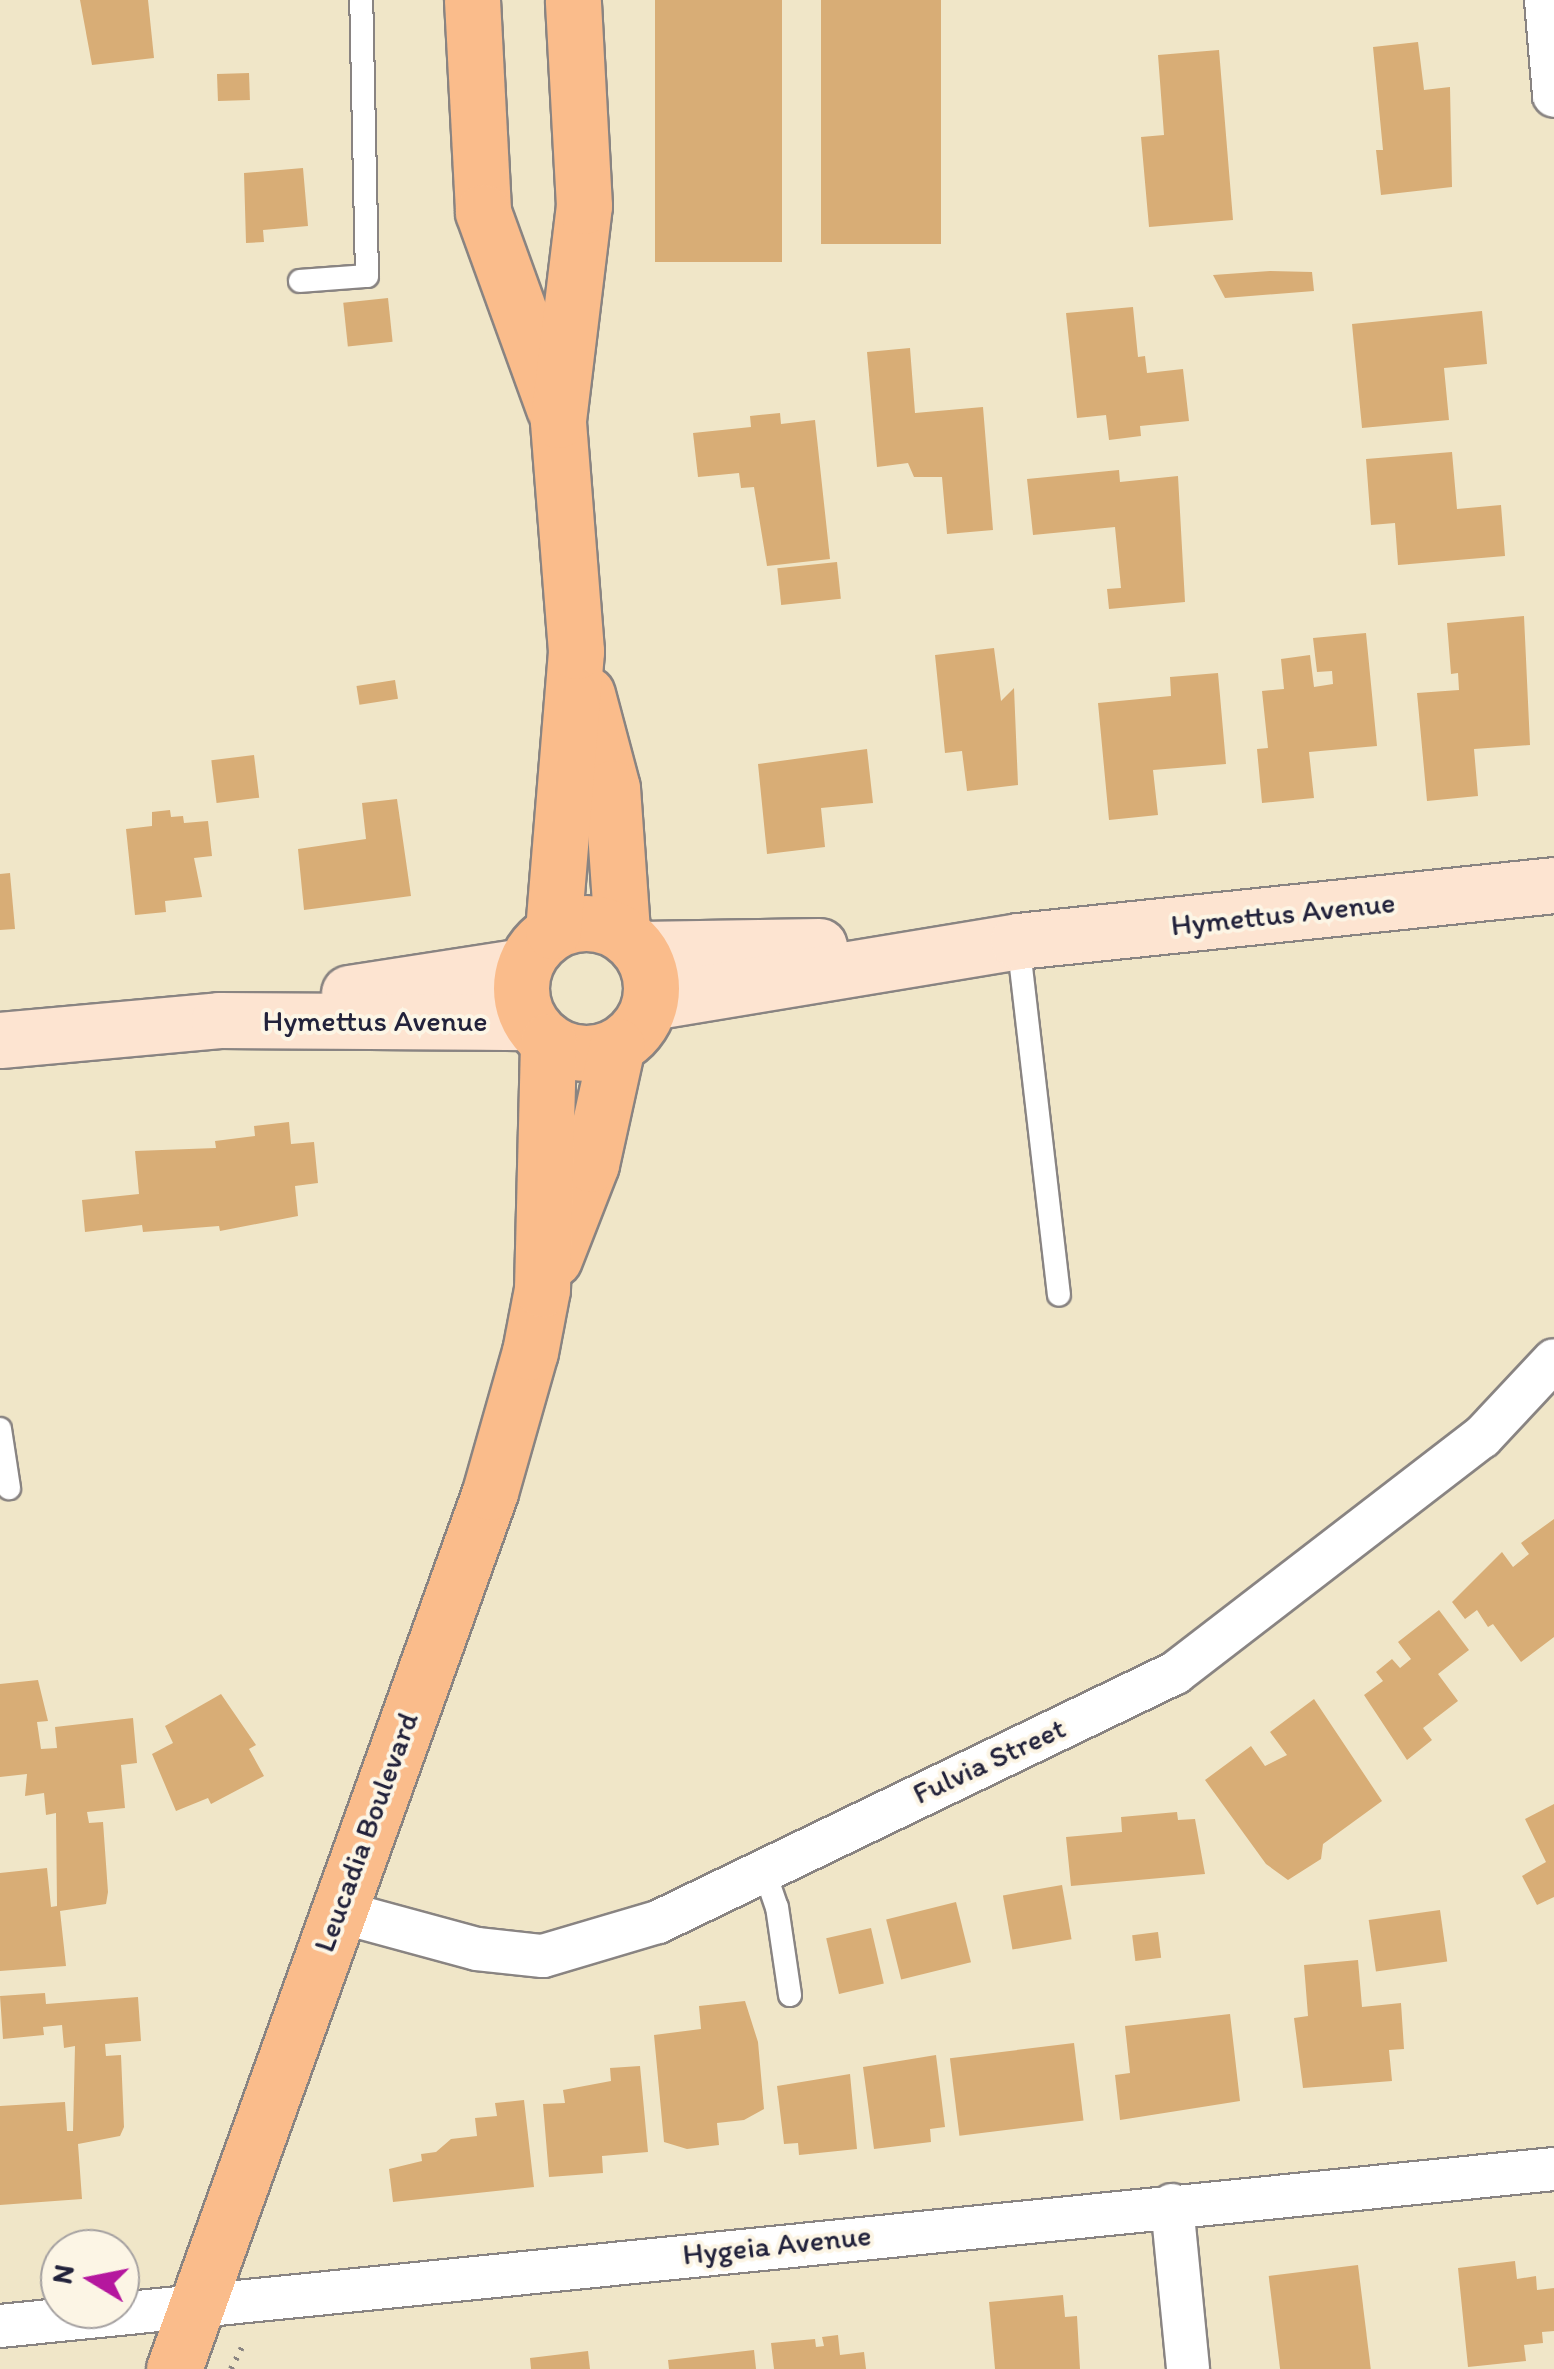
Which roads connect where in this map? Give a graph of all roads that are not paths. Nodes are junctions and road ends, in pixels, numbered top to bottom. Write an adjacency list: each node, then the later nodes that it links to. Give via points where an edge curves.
1 (361, 0): 6 (lane, via 366,276)
2 (472, 0): 7 (main road, via 484,212)
3 (573, 0): 7 (main road, via 584,206)
4 (1546, 0): 5 (street)
5 (1554, 96)
6 (300, 281)
7 (558, 420): 8 (main road)
8 (576, 652): 11 (main road); 12 (main road, via 612,788)
9 (1554, 885): 10 (street, Hymettus Avenue)
10 (1015, 942): 12 (street, Hymettus Avenue); 18 (lane)
11 (539, 949): 12 (main road, via 598,922); 13 (street, Hymettus Avenue); 14 (main road, via 521,995)
12 (638, 961): 16 (main road, via 640,1026)
13 (219, 1020): 14 (street, Hymettus Avenue); 15 (street, Hymettus Avenue)
14 (539, 1032): 16 (main road, via 582,1054); 17 (main road, Leucadia Boulevard)
15 (0, 1040)
16 (617, 1046): 17 (main road, Leucadia Boulevard, via 591,1164)
17 (542, 1290): 23 (main road, Leucadia Boulevard, via 490,1492)
18 (1059, 1296)
19 (1554, 1360): 22 (street, Fulvia Street, via 1482,1438 1174,1673)
20 (0, 1429): 21 (lane)
21 (9, 1488)
22 (764, 1870): 23 (street, Fulvia Street, via 658,1922 542,1956 477,1949); 24 (lane, via 777,1907)
23 (337, 1911): 27 (main road, Leucadia Boulevard)
24 (790, 1995)
25 (1554, 2169): 26 (street, Hygeia Avenue)
26 (1172, 2205): 27 (street, Hygeia Avenue); 30 (street)
27 (194, 2304): 28 (street, Hygeia Avenue); 29 (main road, Leucadia Boulevard)
28 (0, 2326)
29 (174, 2369)
30 (1188, 2369)

